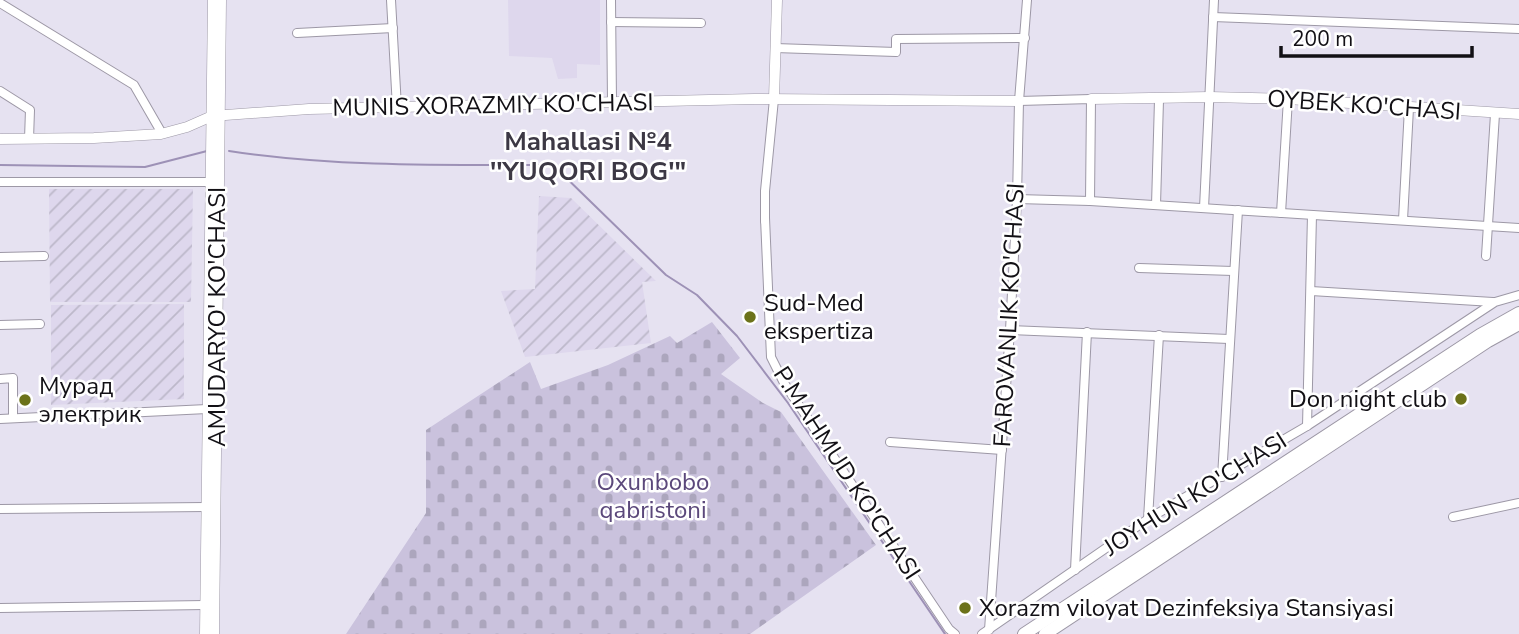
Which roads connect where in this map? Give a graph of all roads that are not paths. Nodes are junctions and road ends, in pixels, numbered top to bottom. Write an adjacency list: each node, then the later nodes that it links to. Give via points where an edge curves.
1 (213, 0): 29 (street, AMUDARYO' KO'CHASI)
2 (221, 0): 29 (street, AMUDARYO' KO'CHASI)
3 (391, 0): 12 (street)
4 (611, 0): 10 (street)
5 (777, 0): 16 (street, P.MAHMUD KO'CHASI)
6 (1027, 0): 15 (street, FAROVANLIK KO'CHASI)
7 (1214, 0): 9 (street)
8 (0, 4): 30 (street, via 134,85)
9 (1213, 17): 13 (street); 18 (street)
10 (611, 22): 11 (street); 24 (street)
11 (702, 23)
12 (393, 27): 14 (street); 25 (street)
13 (1519, 30)
14 (297, 33)
15 (1025, 38): 16 (street, via 896,39 896,52); 23 (street, FAROVANLIK KO'CHASI)
16 (775, 48): 19 (street, P.MAHMUD KO'CHASI)
17 (0, 91): 32 (street, via 30,110)
18 (1210, 97): 21 (street, OYBEK KO'CHASI); 22 (street, OYBEK KO'CHASI); 38 (street)
19 (774, 99): 23 (street, MUNIS XORAZMIY KO'CHASI); 24 (street, MUNIS XORAZMIY KO'CHASI); 42 (street, P.MAHMUD KO'CHASI)
20 (1091, 99): 22 (street, OYBEK KO'CHASI); 23 (street, OYBEK KO'CHASI); 36 (street)
21 (1288, 99): 26 (street, OYBEK KO'CHASI); 40 (street)
22 (1159, 100): 37 (street)
23 (1019, 101): 35 (street, FAROVANLIK KO'CHASI)
24 (612, 102): 25 (street, MUNIS XORAZMIY KO'CHASI)
25 (397, 108): 29 (street, MUNIS XORAZMIY KO'CHASI)
26 (1409, 108): 27 (street, OYBEK KO'CHASI); 43 (street)
27 (1495, 114): 28 (street, OYBEK KO'CHASI); 44 (street)
28 (1519, 114)
29 (216, 116): 32 (street, MUNIS XORAZMIY KO'CHASI, via 160,134); 34 (street, AMUDARYO' KO'CHASI); 72 (street, AMUDARYO' KO'CHASI)
30 (160, 130)
31 (0, 139): 32 (street, MUNIS XORAZMIY KO'CHASI)
32 (29, 139)
33 (0, 182): 34 (street)
34 (211, 182): 64 (street, AMUDARYO' KO'CHASI)
35 (1017, 199): 36 (street); 58 (street, FAROVANLIK KO'CHASI)
36 (1090, 201): 37 (street)
37 (1156, 205): 38 (street)
38 (1204, 208): 39 (street)
39 (1238, 210): 40 (street); 50 (street)
40 (1281, 213): 41 (street)
41 (1312, 215): 43 (street); 51 (street)
42 (765, 218): 62 (street, P.MAHMUD KO'CHASI); 82 (street, P.MAHMUD KO'CHASI, via 771,357 784,383)
43 (1403, 220): 44 (street)
44 (1488, 226): 45 (street); 47 (street)
45 (1519, 228)
46 (44, 256): 48 (street)
47 (1486, 256)
48 (0, 257)
49 (1139, 268): 50 (street)
50 (1233, 271): 61 (street)
51 (1311, 291): 53 (street); 67 (street)
52 (1519, 295): 53 (street, JOYHUN KO'CHASI)
53 (1495, 302): 67 (street, JOYHUN KO'CHASI)
54 (1519, 313): 83 (main road, JOYHUN KO'CHASI)
55 (40, 324): 57 (street)
56 (1519, 324): 84 (main road, JOYHUN KO'CHASI)
57 (0, 325)
58 (1010, 330): 59 (street); 69 (street, FAROVANLIK KO'CHASI)
59 (1087, 332): 60 (street); 76 (street)
60 (1158, 335): 61 (street); 75 (street)
61 (1229, 339): 70 (street)
62 (768, 361)
63 (0, 379): 65 (street, via 13,378)
64 (207, 409): 65 (street); 72 (street, AMUDARYO' KO'CHASI)
65 (13, 418): 66 (street)
66 (0, 419)
67 (1307, 426): 70 (street, JOYHUN KO'CHASI)
68 (890, 442): 69 (street)
69 (1002, 450): 79 (street, FAROVANLIK KO'CHASI)
70 (1222, 477): 75 (street, JOYHUN KO'CHASI)
71 (1519, 503): 74 (street)
72 (211, 507): 73 (street); 77 (street); 81 (street, AMUDARYO' KO'CHASI)
73 (0, 509)
74 (1453, 517)
75 (1148, 519): 76 (street, JOYHUN KO'CHASI)
76 (1075, 570): 79 (street, JOYHUN KO'CHASI)
77 (205, 604): 78 (street); 80 (street)
78 (0, 608)
79 (986, 632)
80 (205, 634)
81 (214, 634)
82 (955, 634)
83 (1024, 634)
84 (1045, 634)

